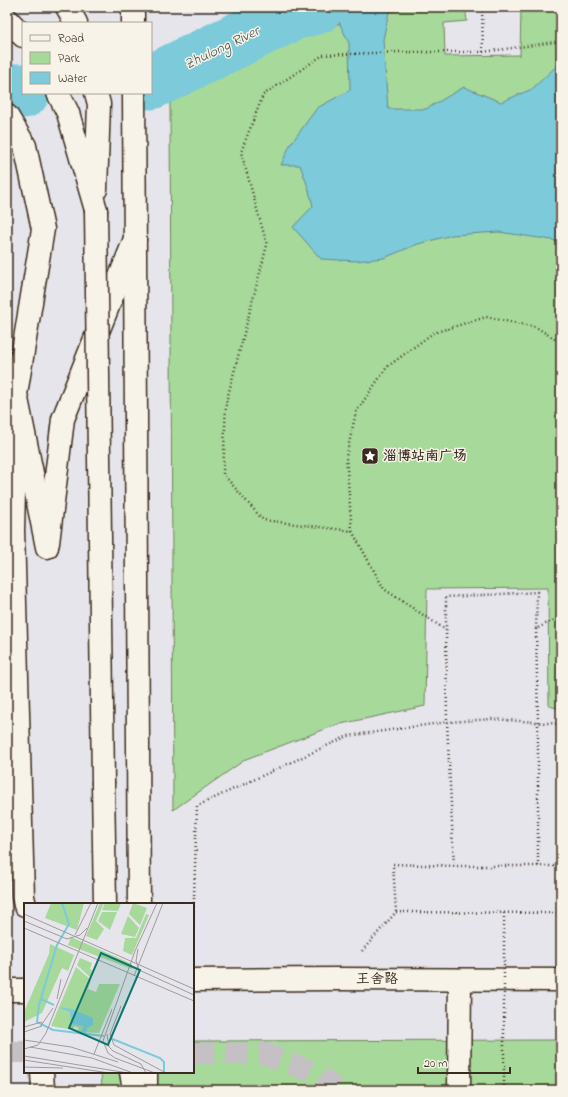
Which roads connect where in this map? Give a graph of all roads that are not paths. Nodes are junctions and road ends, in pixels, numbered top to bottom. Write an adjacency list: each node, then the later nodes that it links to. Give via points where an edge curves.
1 (68, 7): 4 (main road)
2 (133, 7): 5 (main road)
3 (7, 19): 6 (main road)
4 (76, 22)
5 (134, 22)
6 (22, 35)
7 (58, 94): 11 (main road, via 68,113)
8 (96, 94): 11 (main road, via 99,104)
9 (134, 94): 12 (main road)
10 (7, 116): 13 (main road, via 26,146 43,229)
11 (96, 210): 15 (main road, bridge)
12 (135, 239): 13 (main road, bridge, via 63,418 47,547); 16 (main road)
13 (16, 394): 14 (main road, via 13,530)
14 (24, 903)
15 (105, 903)
16 (139, 903)
17 (194, 980): 18 (main road, 王舍路)
18 (460, 980): 19 (main road, 王舍路); 28 (main road)
19 (561, 980)
20 (7, 990): 21 (main road)
21 (24, 990)
22 (42, 1073): 25 (main road)
23 (131, 1073): 26 (main road)
24 (146, 1073): 27 (main road)
25 (42, 1090)
26 (134, 1090)
27 (146, 1090)
28 (460, 1090)

